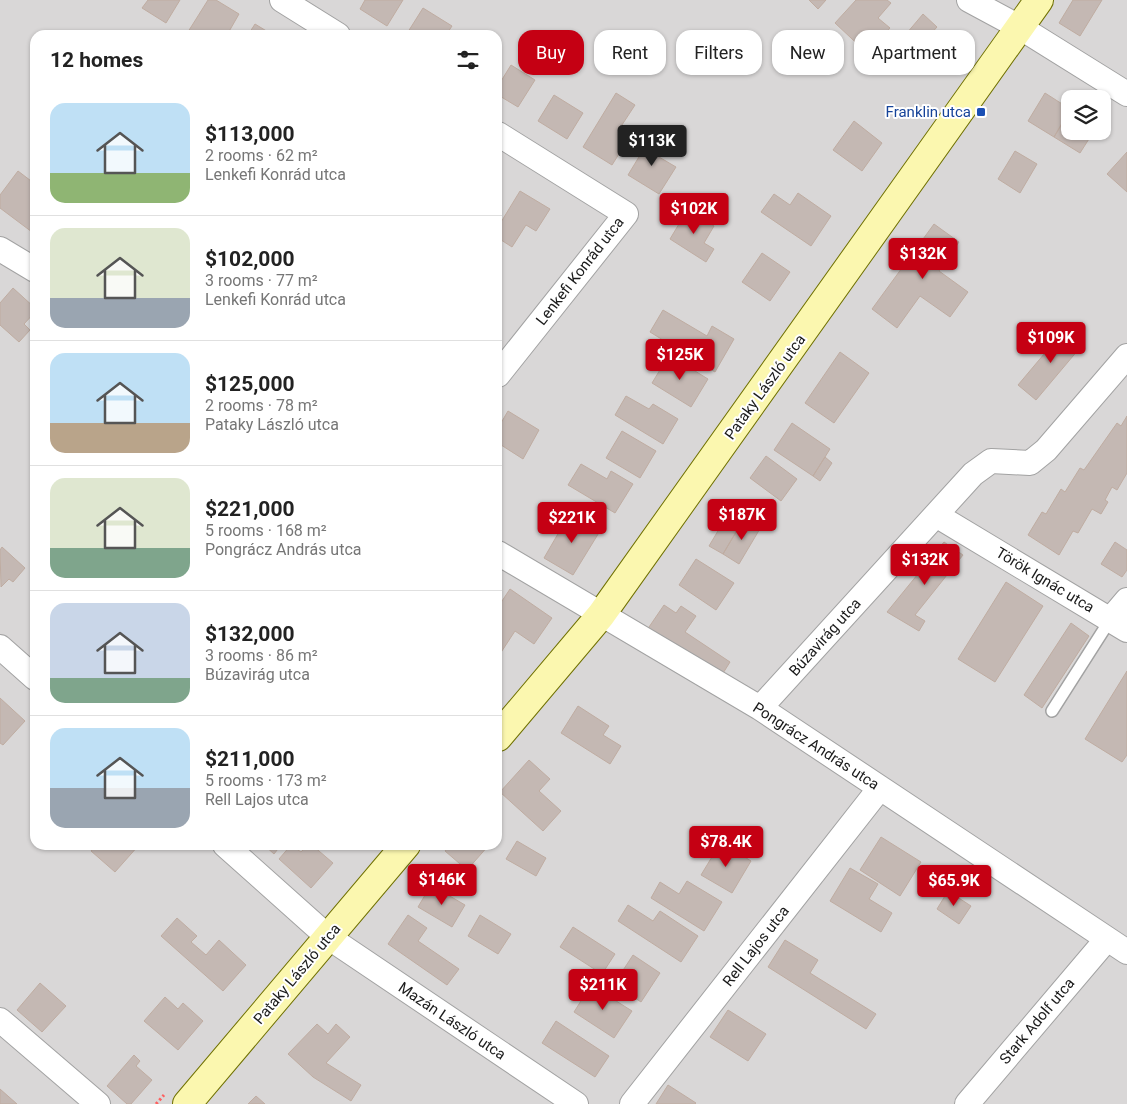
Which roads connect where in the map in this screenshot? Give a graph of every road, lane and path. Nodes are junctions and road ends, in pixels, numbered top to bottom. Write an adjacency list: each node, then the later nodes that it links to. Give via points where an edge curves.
1 (282, 0): 5 (street)
2 (969, 0): 4 (street)
3 (1039, 0): 4 (street, Pataky László utca)
4 (1020, 28): 6 (street); 15 (street, Pataky László utca)
5 (330, 30)
6 (1127, 94)
7 (502, 136): 11 (street, Lenkefi Konrád utca, via 626,214)
8 (0, 249): 9 (street)
9 (30, 267)
10 (1127, 356): 12 (street, Búzavirág utca, via 1046,450 1030,463 991,461 973,474)
11 (502, 370)
12 (936, 516): 16 (street, Török Ignác utca); 19 (street, Búzavirág utca)
13 (502, 554): 15 (street, Pongrácz András utca)
14 (1127, 600): 16 (street)
15 (601, 615): 19 (street, Pongrácz András utca); 21 (street, Pataky László utca)
16 (1119, 625): 20 (lane)
17 (0, 647): 18 (street)
18 (30, 674)
19 (760, 708): 22 (street, Pongrácz András utca)
20 (1052, 711)
21 (502, 732)
22 (880, 788): 26 (street, Pongrácz András utca); 32 (street, Rell Lajos utca)
23 (231, 850): 25 (street, Mazán László utca)
24 (402, 850): 25 (street, Pataky László utca)
25 (328, 937): 30 (street, Pataky László utca); 31 (street, Mazán László utca)
26 (1107, 938): 27 (street, Pongrácz András utca); 33 (street, Stark Adolf utca)
27 (1127, 952)
28 (0, 1020): 29 (street)
29 (98, 1104)
30 (187, 1104)
31 (576, 1104)
32 (632, 1104)
33 (967, 1104)

